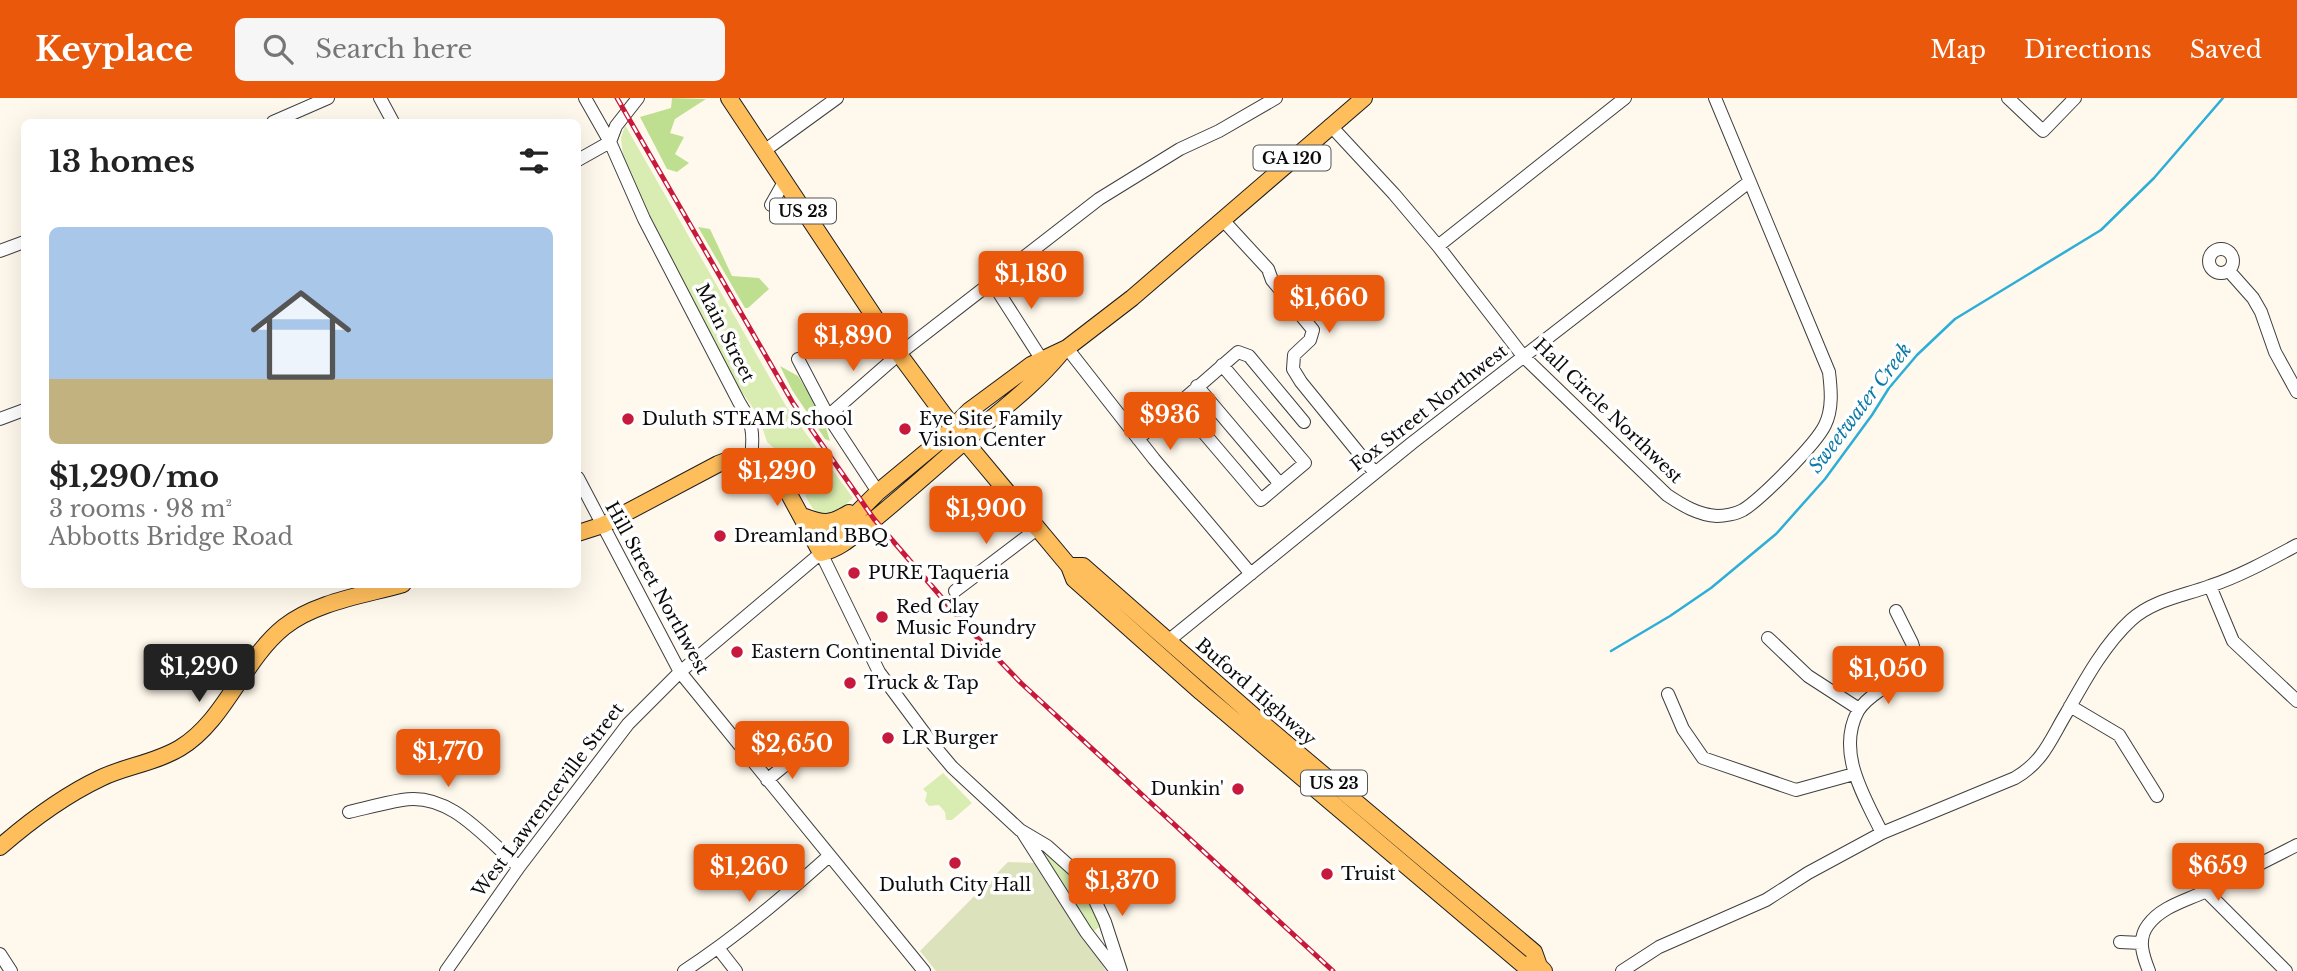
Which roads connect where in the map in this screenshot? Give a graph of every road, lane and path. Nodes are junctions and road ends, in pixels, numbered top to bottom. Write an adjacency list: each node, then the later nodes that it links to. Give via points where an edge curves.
1 (328, 98): 13 (street)
2 (380, 98): 14 (street)
3 (585, 98): 16 (street, Main Street)
4 (638, 98): 16 (street, via 616,126)
5 (729, 98): 17 (main road, Buford Highway / US 23)
6 (837, 98): 17 (street)
7 (1276, 98): 27 (street, via 1126,180)
8 (1364, 98): 15 (main road, GA 120)
9 (1625, 98): 24 (street)
10 (1715, 98): 20 (street, Hall Circle Northwest)
11 (2008, 98): 12 (street, via 2043,131)
12 (2075, 98)
13 (280, 119)
14 (391, 119)
15 (1330, 125): 22 (main road, GA 120); 24 (street, Hall Circle Northwest)
16 (610, 142): 18 (street); 44 (street, Main Street, via 644,219 749,418)
17 (764, 151): 19 (main road, Buford Highway / US 23)
18 (581, 158)
19 (784, 182): 21 (street); 29 (main road, Buford Highway / US 23)
20 (1749, 182): 30 (street, Fox Street Northwest); 30 (street, Hall Circle Northwest, via 1829,372 1831,391 1824,428 1757,501 1739,513 1717,516 1689,509 1667,495)
21 (771, 205)
22 (1223, 219): 28 (main road, GA 120); 45 (street, via 1313,330 1310,340 1294,355 1293,369)
23 (21, 243): 25 (street)
24 (1438, 246): 30 (street, Hall Circle Northwest)
25 (0, 251)
26 (2229, 271): 35 (street, via 2253,298 2274,352)
27 (992, 282): 29 (street); 32 (street)
28 (1065, 350): 32 (main road, GA 120); 42 (street); 43 (main road, GA 120, via 1019,398)
29 (899, 354): 38 (street); 40 (main road, Buford Highway / US 23)
30 (1523, 356): 45 (street, Fox Street Northwest)
31 (798, 359): 38 (street)
32 (1042, 360): 40 (main road, GA 120)
33 (1222, 365): 34 (street); 41 (street); 41 (street, via 1238,352 1249,356 1300,417)
34 (1197, 386): 36 (street); 42 (street)
35 (2297, 392)
36 (1210, 403): 47 (street); 47 (street, via 1192,419 1252,490 1261,500)
37 (21, 411): 39 (street)
38 (828, 416): 48 (street)
39 (0, 418)
40 (954, 427): 43 (main road, Buford Highway / US 23); 48 (main road, West Lawrenceville Street)
41 (1276, 429): 47 (street, via 1305,463)
42 (1138, 439): 57 (street)
43 (965, 440): 52 (main road, Buford Highway / US 23); 55 (main road, West Lawrenceville Street, via 842,545)
44 (751, 458): 50 (main road, via 778,472); 51 (main road, via 718,464)
45 (1375, 473): 57 (street, Fox Street Northwest)
46 (581, 484): 51 (street, Hill Street Northwest)
47 (1280, 484)
48 (878, 492): 49 (main road, West Lawrenceville Street)
49 (864, 506): 50 (main road, via 832,522); 55 (main road, West Lawrenceville Street)
50 (802, 516): 55 (main road)
51 (603, 525): 53 (main road); 66 (street, Hill Street Northwest)
52 (1037, 529): 56 (main road, Buford Highway / US 23); 60 (street)
53 (581, 532)
54 (2297, 545): 58 (street)
55 (821, 553): 66 (street, West Lawrenceville Street); 79 (street, via 885,682 953,767)
56 (1069, 566): 61 (main road, Buford Highway / US 23, via 1074,579); 64 (main road, Buford Highway / US 23, via 1083,566)
57 (1251, 574): 64 (street, Fox Street Northwest)
58 (2210, 586): 69 (street, via 2233,641); 70 (street, via 2148,607 2132,619 2090,671)
59 (389, 588): 82 (main road, via 301,615 270,640 207,724 181,747 148,764 103,777 61,800)
60 (955, 591)
61 (1099, 600): 64 (main road, via 1115,605 1147,635); 65 (main road, Buford Highway / US 23)
62 (1896, 611): 71 (street, via 1919,667)
63 (1768, 638): 71 (street, via 1808,676)
64 (1168, 641): 67 (main road, Buford Highway / US 23)
65 (1152, 650): 67 (main road, via 1162,649 1202,680); 73 (main road, Buford Highway / US 23)
66 (680, 672): 75 (street, Hill Street Northwest); 86 (street, West Lawrenceville Street, via 611,744)
67 (1219, 686): 76 (main road, Buford Highway / US 23)
68 (1668, 694): 74 (street, via 1683,729 1703,758 1796,790)
69 (2297, 701)
70 (2070, 706): 77 (street, via 2119,735); 80 (street, via 2031,769)
71 (1859, 709): 74 (street, via 1850,741)
72 (796, 756): 75 (street)
73 (1284, 763): 76 (main road, via 1298,765 1327,789); 83 (main road, Buford Highway / US 23)
74 (1854, 774): 80 (street)
75 (767, 780): 84 (street, Hill Street Northwest)
76 (1338, 786): 85 (main road, Buford Highway / US 23)
77 (2157, 796)
78 (349, 812): 86 (street, via 402,800 437,802)
79 (1020, 830): 88 (street, via 1047,846 1086,881); 89 (street)
80 (1882, 833): 101 (street, via 1766,900 1659,947)
81 (2297, 845): 87 (street)
82 (0, 847)
83 (1391, 853): 85 (main road, via 1399,850); 94 (main road, Buford Highway / US 23, via 1522,964)
84 (829, 856): 92 (street, via 767,912); 99 (street, Hill Street Northwest)
85 (1427, 862): 94 (main road, Buford Highway / US 23, via 1534,953)
86 (519, 867): 96 (street, West Lawrenceville Street)
87 (2206, 891): 91 (street, via 2157,917 2147,926); 103 (street)
88 (1108, 928): 89 (street); 100 (street)
89 (1092, 941): 100 (street)
90 (2120, 942): 91 (street)
91 (2141, 943): 102 (street)
92 (718, 948): 97 (street); 98 (street)
93 (0, 954): 95 (street)
94 (1541, 969)
95 (10, 971)
96 (446, 971)
97 (684, 971)
98 (736, 971)
99 (924, 971)
100 (1119, 971)
101 (1622, 971)
102 (2149, 971)
103 (2286, 971)

